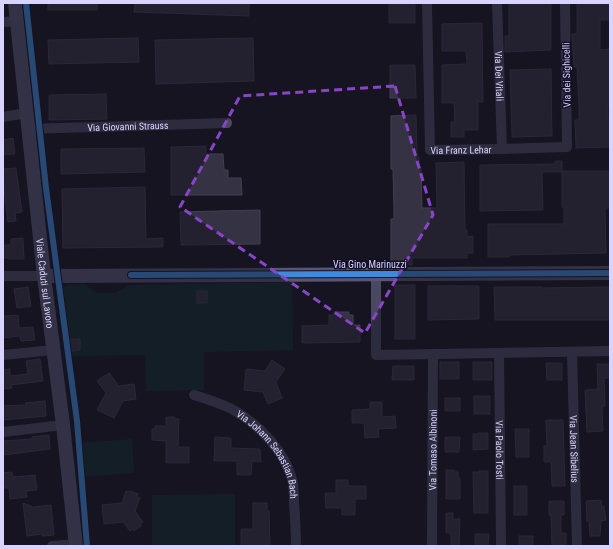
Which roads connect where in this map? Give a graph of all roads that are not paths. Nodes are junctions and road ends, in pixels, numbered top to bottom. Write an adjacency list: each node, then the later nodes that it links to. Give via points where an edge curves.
1 (15, 3): 5 (street, Viale Caduti sul Lavoro)
2 (427, 3): 11 (street, Via Franz Lehar, via 430,150)
3 (497, 3): 11 (street, Via Dei Vitali)
4 (565, 3): 10 (street, Via dei Sighicelli)
5 (10, 22): 6 (street, Viale Caduti sul Lavoro)
6 (27, 113): 7 (street); 9 (street, Viale Caduti sul Lavoro)
7 (3, 117)
8 (227, 123): 9 (street, Via Giovanni Strauss)
9 (28, 129): 15 (street, Viale Caduti sul Lavoro)
10 (567, 147): 11 (street, Via Franz Lehar)
11 (502, 150)
12 (610, 273): 13 (street, Via Gino Marinuzzi)
13 (376, 274): 15 (street, Via Gino Marinuzzi); 20 (street, Via Gino Marinuzzi, via 376,355)
14 (3, 276): 15 (street)
15 (44, 276): 16 (street, Viale Caduti sul Lavoro)
16 (53, 350): 21 (street); 23 (street, Viale Caduti sul Lavoro)
17 (610, 351): 18 (street)
18 (572, 352): 19 (street); 30 (street, Via Jean Sibelius)
19 (499, 353): 20 (street); 29 (street, Via Paolo Tosti)
20 (433, 354): 28 (street, Via Tomaso Albinoni)
21 (3, 355)
22 (194, 395): 27 (street, Via Johann Sebastian Bach, via 237,412 255,425 284,458 293,485)
23 (63, 425): 24 (street); 25 (street, Viale Caduti sul Lavoro)
24 (3, 432)
25 (76, 545): 26 (street)
26 (52, 546)
27 (296, 546)
28 (432, 546)
29 (500, 546)
30 (577, 546)

